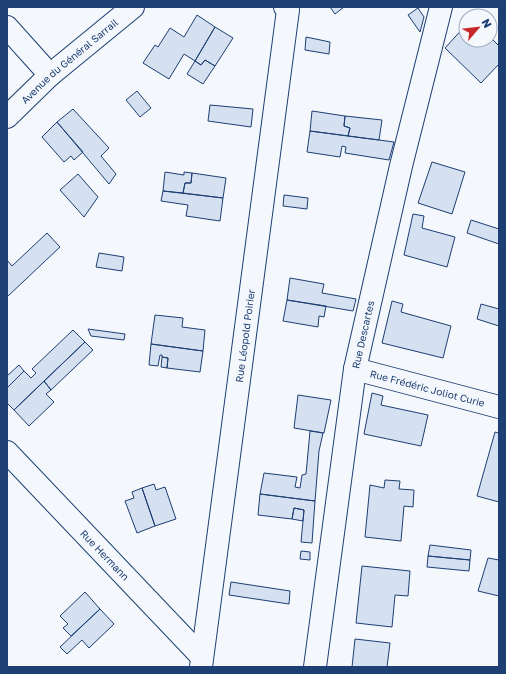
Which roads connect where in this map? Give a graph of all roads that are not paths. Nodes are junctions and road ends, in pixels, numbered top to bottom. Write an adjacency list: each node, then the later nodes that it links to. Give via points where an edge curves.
1 (133, 7): 5 (street, Avenue du Général Sarrail)
2 (284, 7): 10 (street, Rue Léopold Poirier, via 288,10)
3 (441, 7): 7 (street, Rue Descartes, via 401,166)
4 (7, 27): 5 (street)
5 (50, 75): 6 (street, Avenue du Général Sarrail)
6 (7, 117)
7 (355, 369): 8 (street, Rue Frédéric Joliot Curie); 11 (street, Rue Descartes)
8 (499, 407)
9 (7, 452): 10 (street, Rue Hermann)
10 (202, 662)
11 (315, 667)

